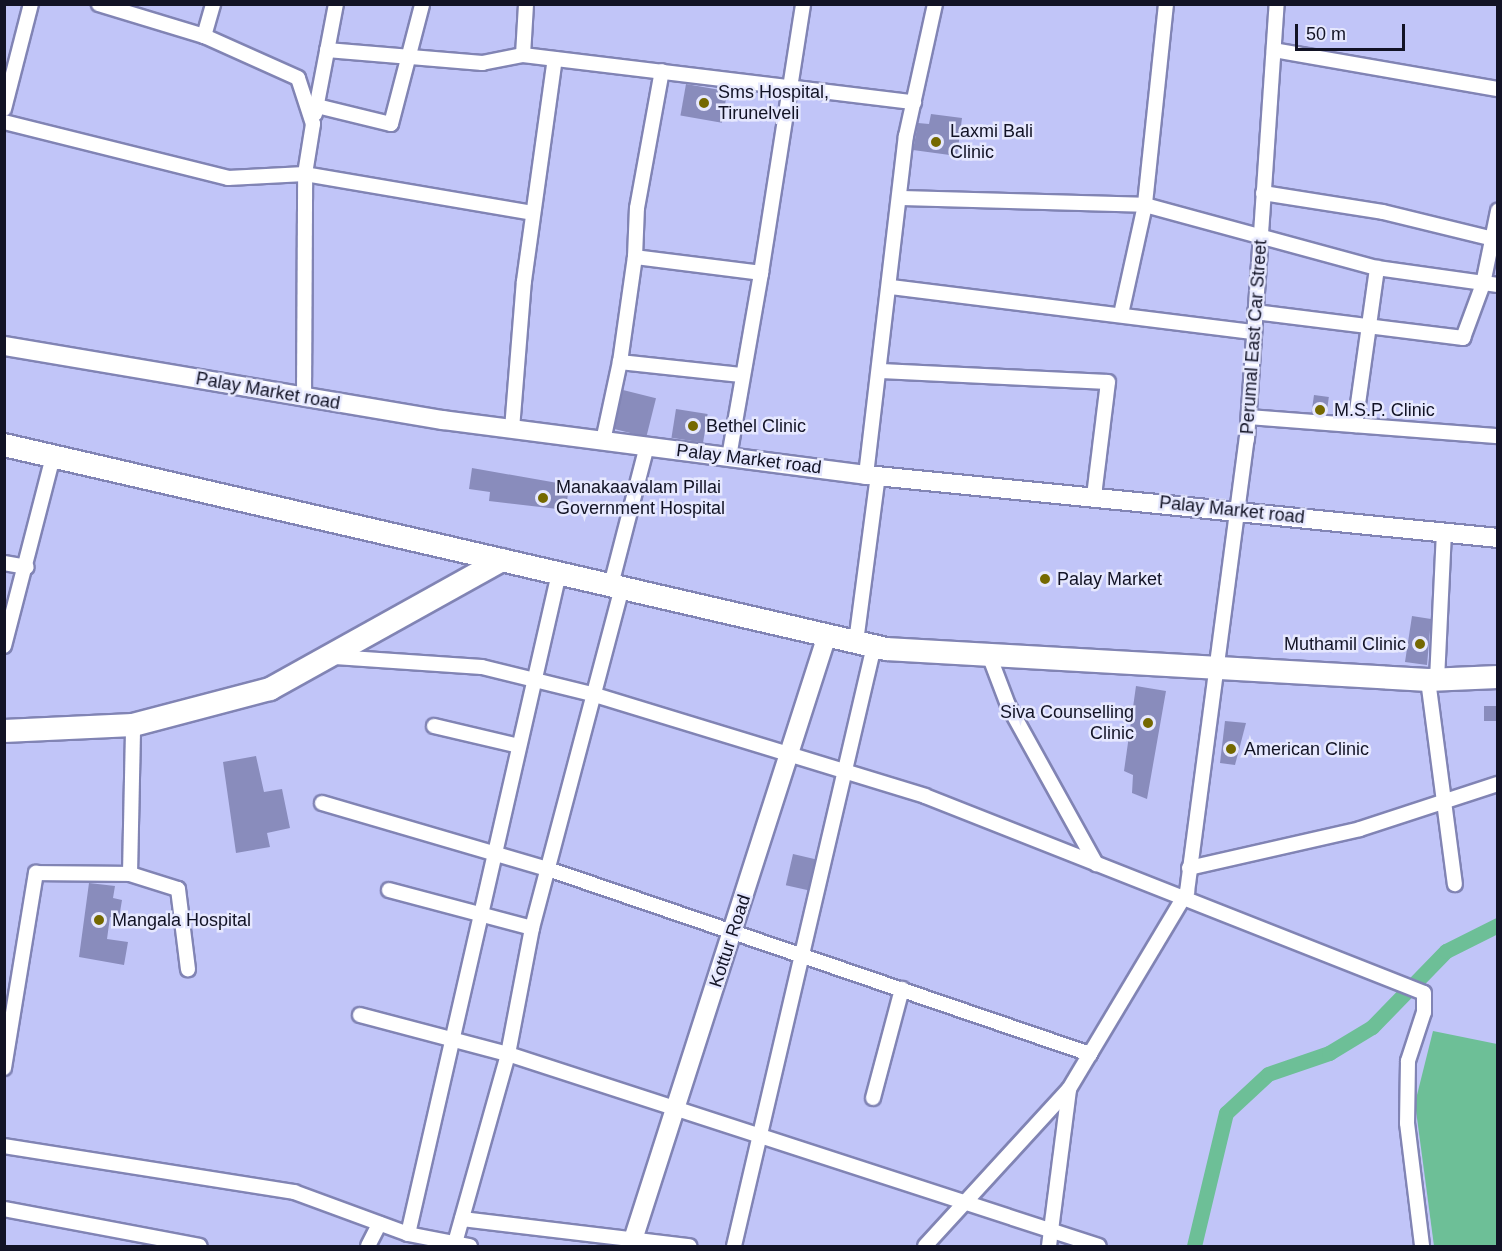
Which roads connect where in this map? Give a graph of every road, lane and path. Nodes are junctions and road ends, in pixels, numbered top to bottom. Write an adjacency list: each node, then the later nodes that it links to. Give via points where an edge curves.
1 (32, 4): 22 (street)
2 (99, 4): 11 (street)
3 (213, 4): 11 (street)
4 (336, 4): 12 (street)
5 (526, 4): 14 (street)
6 (803, 4): 18 (street)
7 (935, 4): 20 (street)
8 (1166, 4): 28 (street)
9 (1277, 4): 13 (street, Perumal East Car Street)
10 (422, 5): 15 (street)
11 (204, 36): 24 (street, via 298,78)
12 (327, 50): 15 (street); 21 (street)
13 (1274, 50): 19 (street); 26 (street, Perumal East Car Street)
14 (523, 55): 15 (street, via 482,63); 16 (street)
15 (405, 57): 21 (street, via 391,124)
16 (555, 59): 17 (street); 30 (street)
17 (662, 71): 18 (street); 33 (street, via 637,208)
18 (793, 87): 20 (street); 35 (street)
19 (1497, 89)
20 (914, 102): 27 (street)
21 (317, 106): 24 (street)
22 (4, 109)
23 (4, 122): 25 (street, via 228,178)
24 (313, 124): 25 (street)
25 (305, 174): 30 (street); 47 (street)
26 (1263, 193): 31 (street, Perumal East Car Street); 32 (street, via 1383,212)
27 (900, 198): 28 (street); 38 (street)
28 (1145, 205): 31 (street); 40 (street)
29 (1497, 211): 32 (street)
30 (533, 213): 50 (street)
31 (1261, 233): 34 (street); 39 (street, Perumal East Car Street)
32 (1495, 239): 36 (street)
33 (635, 257): 35 (street); 44 (street)
34 (1377, 268): 36 (street); 41 (street)
35 (761, 273): 46 (street)
36 (1483, 284): 37 (street); 41 (street, via 1463,338)
37 (1497, 285)
38 (891, 287): 40 (street); 45 (street)
39 (1256, 312): 41 (street); 42 (street, Perumal East Car Street)
40 (1121, 314): 42 (street)
41 (1369, 326): 49 (street)
42 (1254, 332): 48 (street, Perumal East Car Street)
43 (4, 346): 47 (street, Palay Market road)
44 (620, 362): 46 (street); 52 (street)
45 (880, 370): 57 (street); 58 (street, via 1108,382)
46 (741, 375): 56 (street)
47 (304, 397): 50 (street, Palay Market road)
48 (1249, 417): 49 (street); 59 (street, Perumal East Car Street)
49 (1355, 425): 51 (street)
50 (512, 429): 52 (street, Palay Market road)
51 (1497, 436)
52 (603, 441): 54 (street, Palay Market road)
53 (4, 445): 55 (main road)
54 (647, 446): 56 (street, Palay Market road); 66 (street)
55 (53, 456): 62 (main road); 64 (street)
56 (729, 457): 57 (street, Palay Market road)
57 (872, 475): 58 (street, Palay Market road); 69 (street)
58 (1094, 496): 59 (street, Palay Market road)
59 (1238, 510): 60 (street, Palay Market road); 73 (street, Perumal East Car Street)
60 (1444, 533): 61 (street, Palay Market road); 75 (street)
61 (1497, 537)
62 (502, 560): 65 (main road); 72 (main road)
63 (4, 563): 64 (street)
64 (27, 567): 67 (street)
65 (559, 573): 66 (main road); 76 (street)
66 (616, 586): 68 (main road); 77 (street)
67 (7, 626): 70 (street)
68 (827, 635): 69 (main road); 82 (street, Kottur Road)
69 (865, 644): 71 (main road); 83 (street)
70 (4, 646)
71 (989, 655): 73 (main road); 88 (street, via 1008,705)
72 (335, 657): 76 (street, via 482,667); 78 (main road, via 270,689)
73 (1213, 667): 75 (main road); 89 (street, Perumal East Car Street)
74 (1497, 677): 75 (main road)
75 (1432, 680): 86 (street)
76 (533, 681): 77 (street); 81 (street)
77 (592, 694): 82 (street); 90 (street)
78 (133, 725): 80 (main road); 91 (street)
79 (434, 726): 81 (street)
80 (4, 731)
81 (519, 746): 87 (street)
82 (788, 758): 83 (street); 97 (street, Kottur Road)
83 (846, 774): 88 (street, via 925,796); 98 (street)
84 (1497, 784): 86 (street)
85 (322, 803): 87 (street)
86 (1441, 803): 89 (street, via 1360,829); 92 (street)
87 (495, 857): 90 (street); 95 (street)
88 (1096, 864): 94 (street)
89 (1189, 868): 94 (street, Perumal East Car Street)
90 (548, 869): 96 (street); 97 (street)
91 (130, 874): 99 (street, via 178,889); 103 (street, via 36,873)
92 (1455, 884)
93 (389, 890): 95 (street)
94 (1182, 900): 105 (street, Perumal East Car Street); 127 (street, via 1379,972 1424,993 1424,1012 1408,1061 1407,1123)
95 (483, 914): 96 (street); 102 (street)
96 (532, 928): 104 (street)
97 (733, 929): 98 (street); 109 (street, Kottur Road)
98 (803, 954): 100 (street); 110 (street)
99 (188, 969)
100 (902, 989): 105 (street); 108 (street)
101 (360, 1014): 102 (street)
102 (455, 1038): 104 (street); 116 (street)
103 (7, 1040): 106 (street)
104 (508, 1054): 109 (street); 114 (street)
105 (1090, 1054): 107 (street, Perumal East Car Street)
106 (4, 1068)
107 (1069, 1089): 112 (street); 117 (street)
108 (873, 1098)
109 (676, 1110): 110 (street); 118 (street, Kottur Road)
110 (760, 1138): 112 (street); 124 (street)
111 (4, 1146): 115 (street, via 294,1192)
112 (966, 1206): 117 (street); 125 (street)
113 (4, 1209): 120 (street)
114 (462, 1219): 118 (street); 119 (street)
115 (379, 1224): 116 (street); 121 (street)
116 (408, 1234): 119 (street)
117 (1049, 1240): 126 (street)
118 (632, 1242): 123 (street)
119 (455, 1243): 122 (street)
120 (200, 1246)
121 (368, 1246)
122 (471, 1246)
123 (689, 1246)
124 (734, 1246)
125 (925, 1246)
126 (1099, 1246)
127 (1422, 1246)

